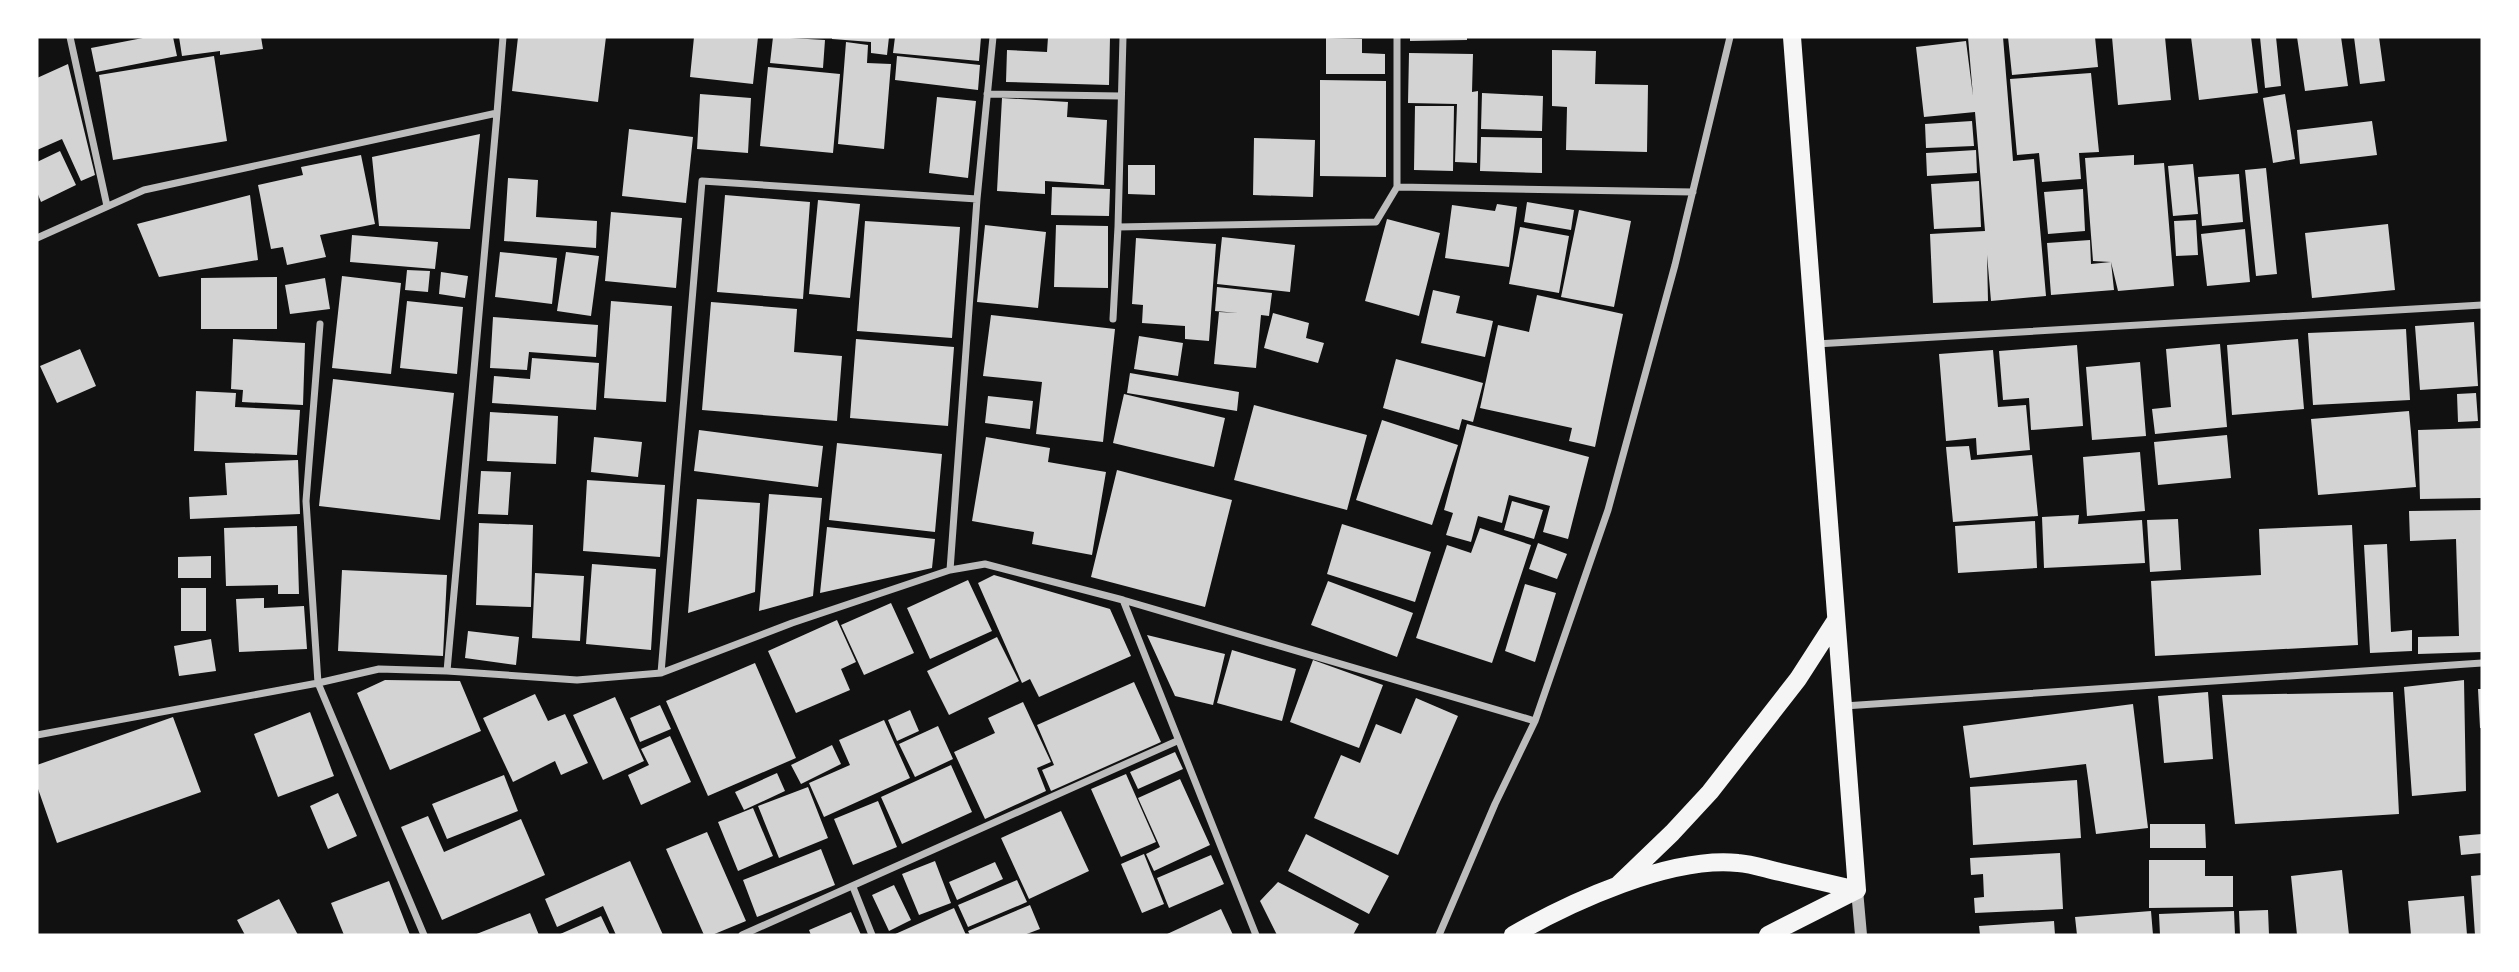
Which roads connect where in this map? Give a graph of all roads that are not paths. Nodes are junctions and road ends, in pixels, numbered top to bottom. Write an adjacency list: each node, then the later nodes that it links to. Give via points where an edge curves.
1 (70, 37): 14 (street)
2 (503, 37): 10 (street)
3 (993, 37): 8 (street)
4 (1123, 37): 9 (street)
5 (1397, 37): 11 (street)
6 (1730, 37): 12 (street)
7 (1792, 37): 20 (main road)
8 (987, 94): 9 (street); 13 (street)
9 (1121, 96): 15 (street)
10 (497, 113): 14 (street, via 144,190); 25 (street)
11 (1397, 187): 12 (street); 15 (street, via 1376,222)
12 (1693, 192): 29 (street, via 1608,510)
13 (977, 199): 21 (street); 26 (street, via 702,181)
14 (107, 206): 16 (street)
15 (1118, 227): 18 (street)
16 (37, 238)
17 (2482, 305): 20 (street)
18 (1113, 319)
19 (320, 324): 27 (street, via 306,501)
20 (1815, 345): 23 (main road)
21 (950, 569): 22 (street, via 985,564); 26 (street)
22 (1123, 600): 29 (street); 31 (street)
23 (1836, 620): 28 (main road); 33 (main road, via 1798,679 1710,792)
24 (2482, 663): 28 (street)
25 (447, 671): 26 (street, via 577,680); 27 (street, via 379,669)
26 (661, 673)
27 (318, 682): 30 (street); 35 (street)
28 (1843, 706): 34 (main road)
29 (1535, 721): 39 (street)
30 (37, 735)
31 (1177, 741): 32 (street); 38 (street)
32 (853, 887): 36 (street); 37 (street)
33 (1615, 887): 34 (main road, via 1709,862 1739,863); 40 (main road)
34 (1857, 890): 41 (main road); 42 (street)
35 (424, 935)
36 (742, 935)
37 (872, 935)
38 (1256, 935)
39 (1439, 935)
40 (1513, 935)
41 (1768, 935)
42 (1861, 935)

